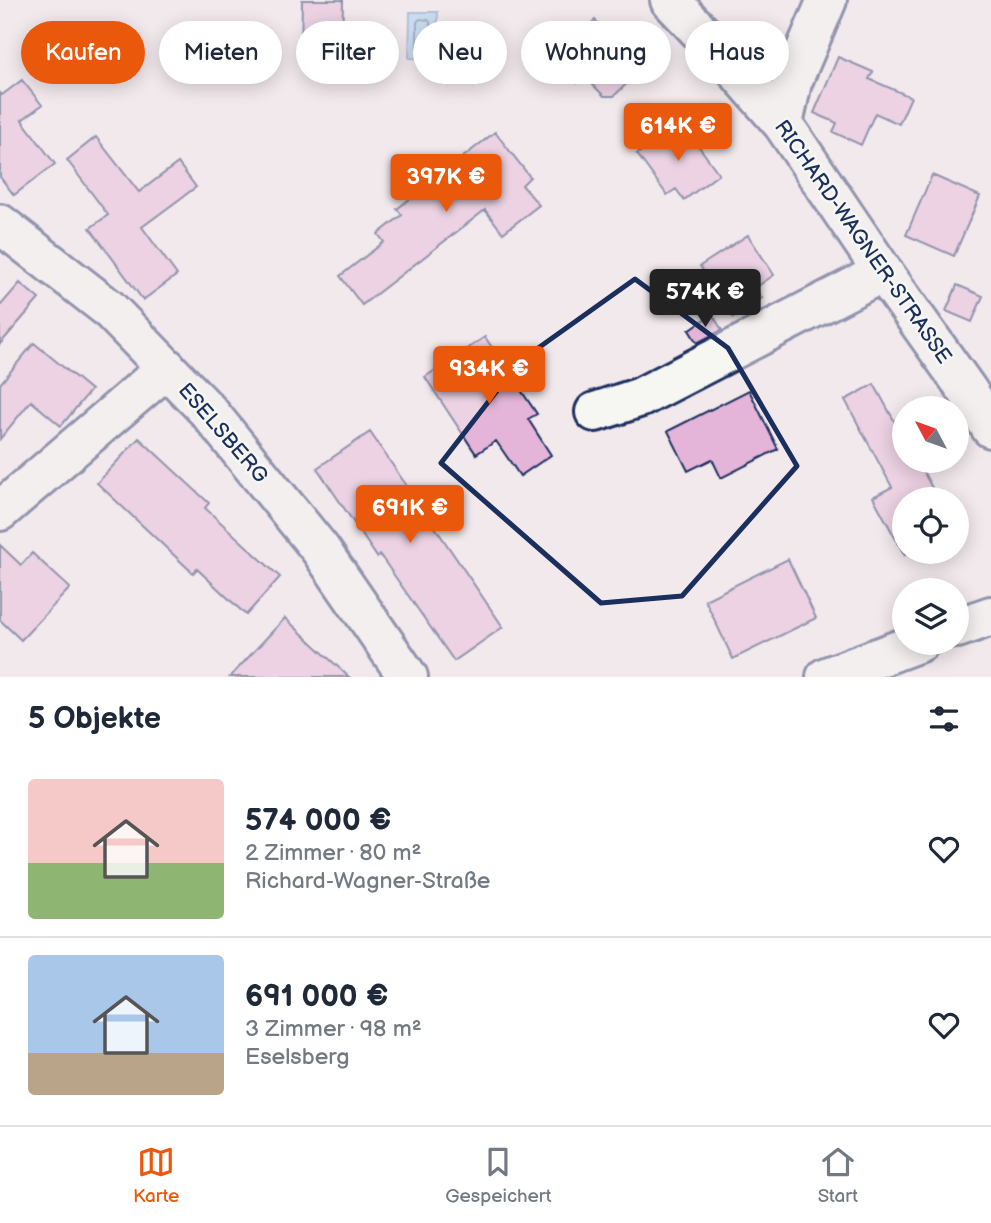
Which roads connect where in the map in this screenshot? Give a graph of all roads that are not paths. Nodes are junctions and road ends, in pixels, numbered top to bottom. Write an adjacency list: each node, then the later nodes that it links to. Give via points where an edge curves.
1 (670, 0): 3 (street, RICHARD-WAGNER-STRASSE)
2 (827, 0): 3 (street, via 792,82)
3 (783, 124): 5 (street, RICHARD-WAGNER-STRASSE)
4 (0, 224): 6 (street, ESELSBERG, via 108,308)
5 (883, 272): 7 (street, via 641,397); 8 (street, RICHARD-WAGNER-STRASSE)
6 (167, 368): 9 (street); 13 (street, ESELSBERG, via 208,411 320,549)
7 (595, 412)
8 (991, 428)
9 (0, 511)
10 (991, 616): 11 (street)
11 (969, 624)
12 (892, 652): 14 (street)
13 (408, 677)
14 (826, 677)

